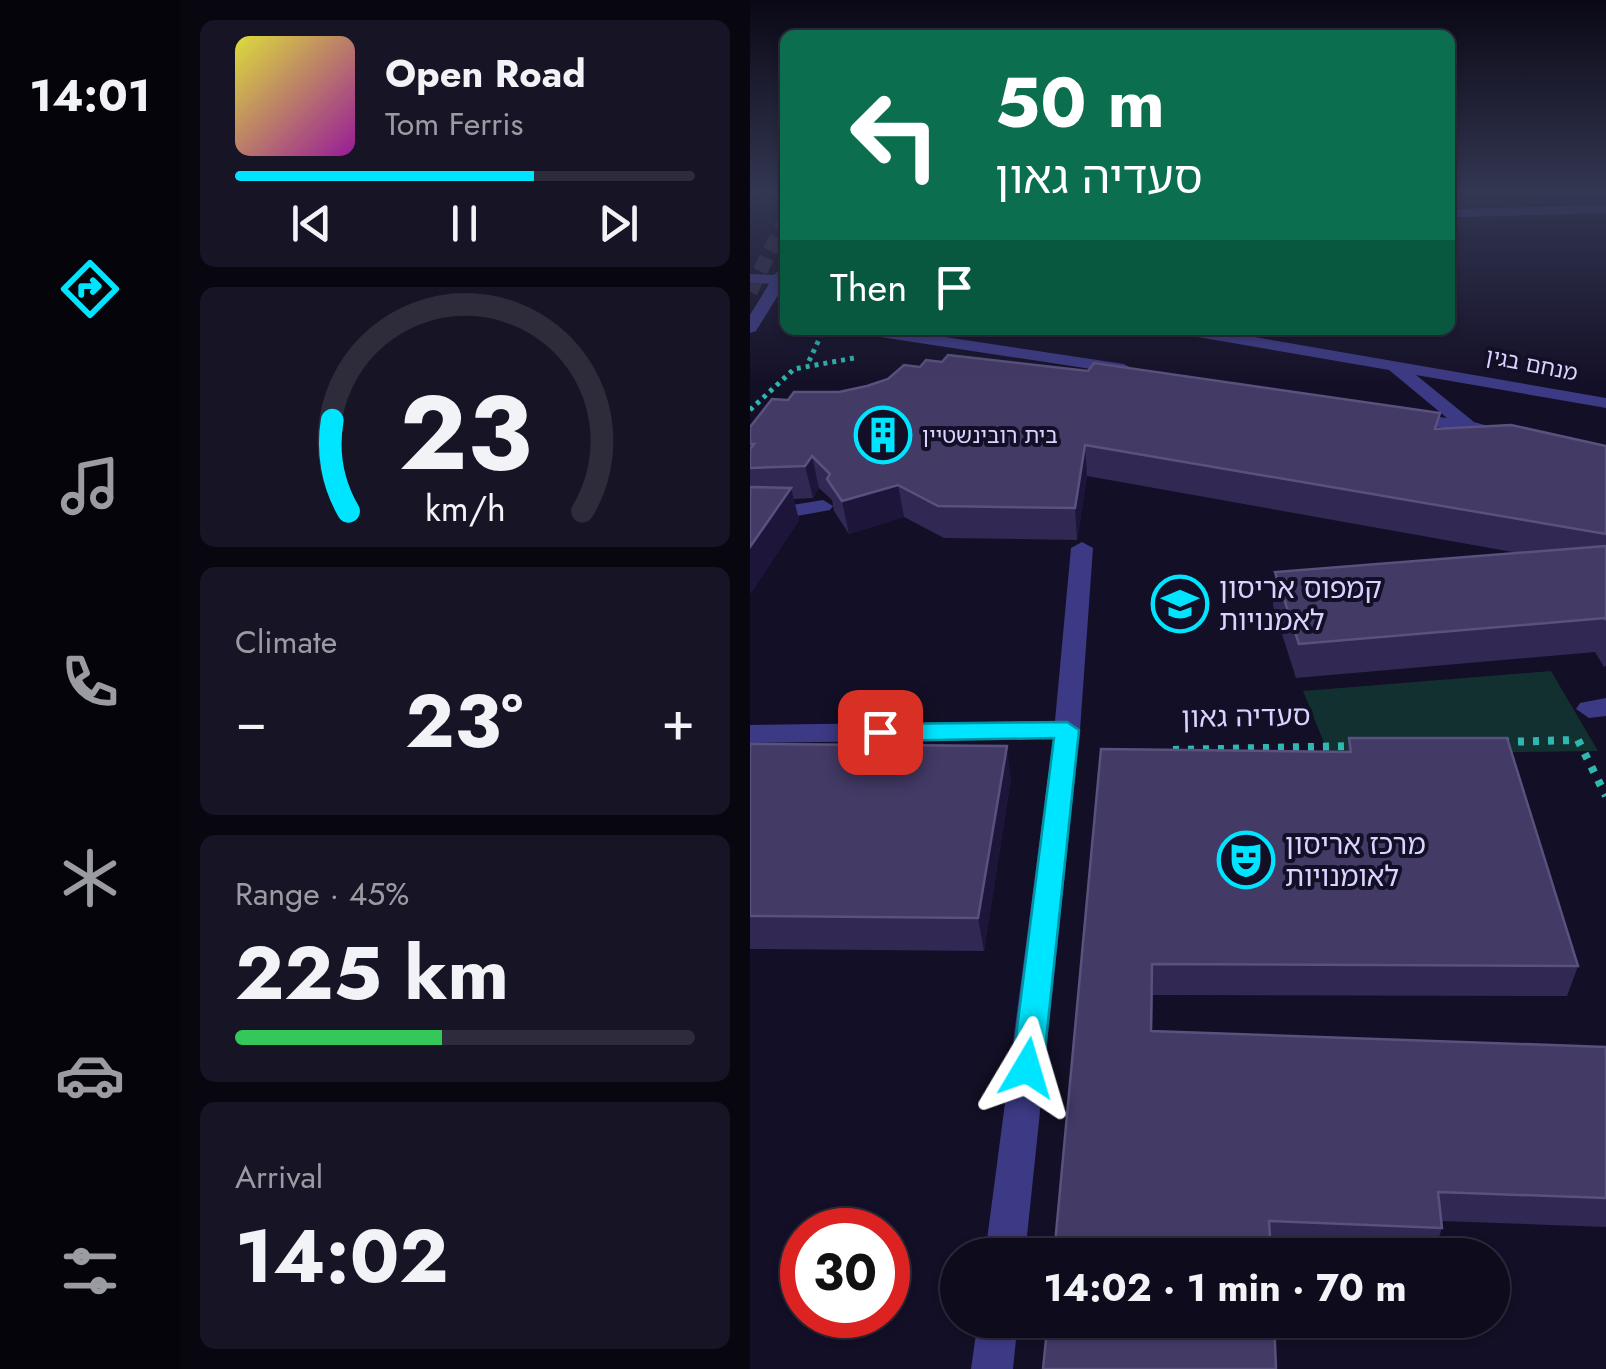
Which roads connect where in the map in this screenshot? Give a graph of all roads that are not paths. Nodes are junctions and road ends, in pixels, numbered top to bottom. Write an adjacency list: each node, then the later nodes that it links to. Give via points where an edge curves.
1 (780, 276): 2 (street)
2 (750, 278)
3 (780, 281): 4 (street)
4 (758, 317)
5 (900, 335): 8 (street)
6 (1218, 335): 7 (street, מנחם בגין)
7 (1389, 362): 9 (street, מנחם בגין); 11 (street, מנחם בגין)
8 (1143, 372)
9 (1606, 403)
10 (1392, 413): 11 (street, מנחם בגין)
11 (1470, 427): 12 (street, מנחם בגין)
12 (1531, 438)
13 (823, 506): 14 (street)
14 (750, 509)
15 (1082, 548): 16 (street)
16 (1067, 730): 17 (street); 18 (street)
17 (750, 734)
18 (1007, 1238)
19 (996, 1338): 20 (street)
20 (992, 1369)

